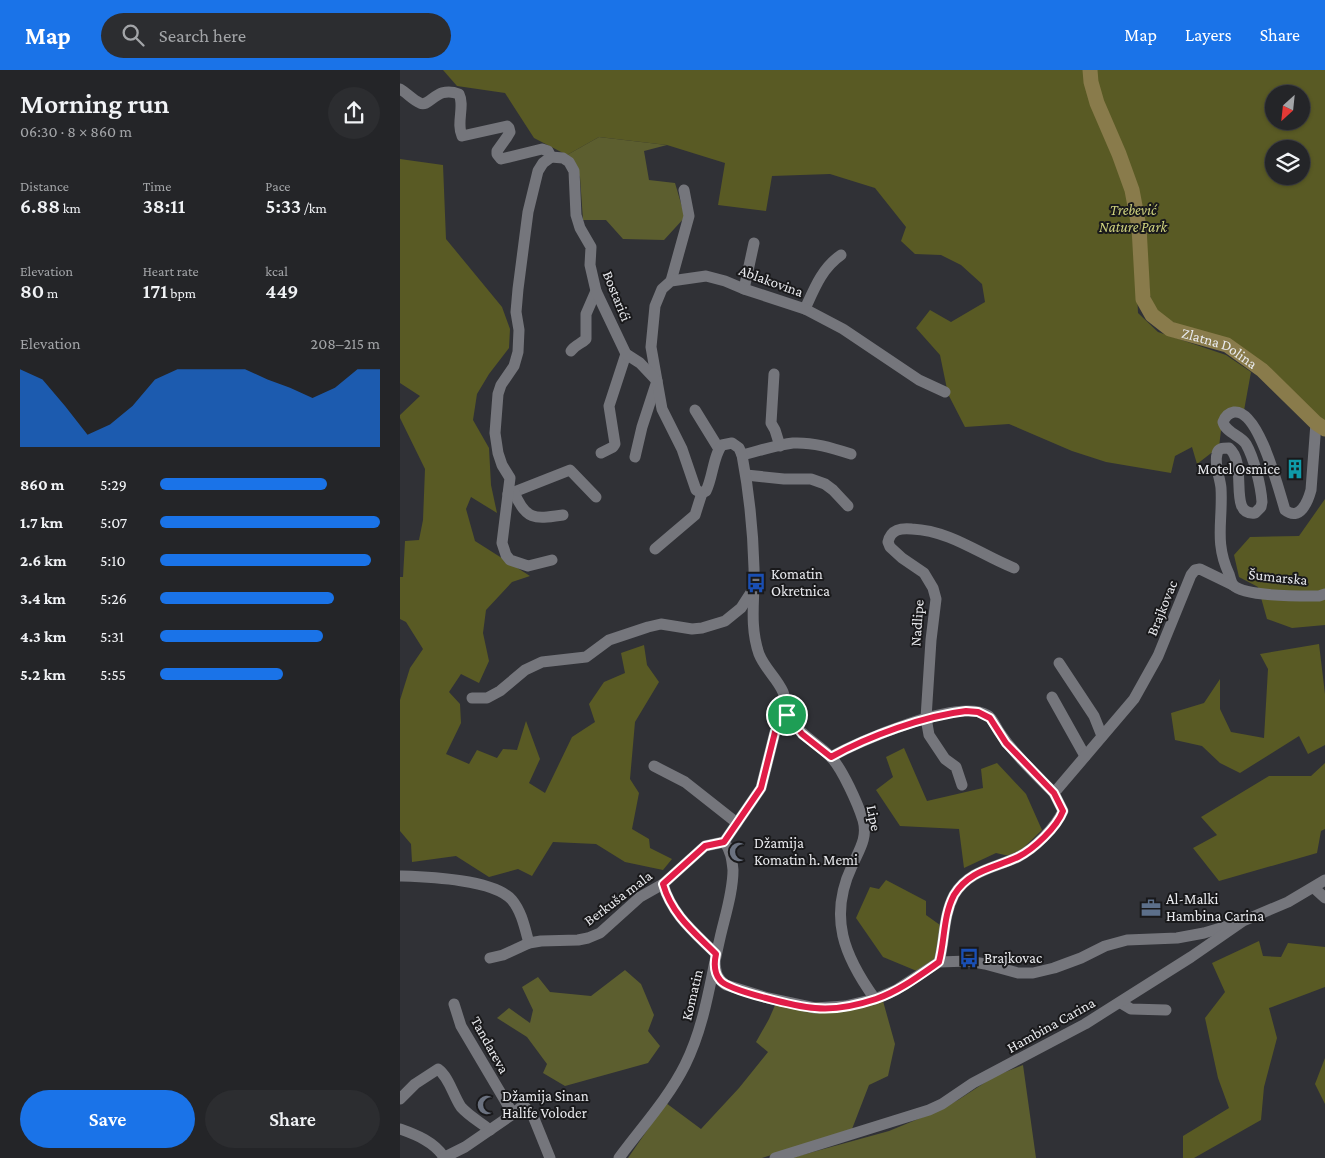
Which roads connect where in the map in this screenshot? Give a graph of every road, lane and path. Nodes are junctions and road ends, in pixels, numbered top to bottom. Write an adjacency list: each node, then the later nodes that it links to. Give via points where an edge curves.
1 (1090, 70): 17 (main road, Zlatna Dolina, via 1097,103 1132,190 1139,227 1143,298 1152,316 1170,329 1226,345 1262,370)
2 (400, 89): 3 (street, via 420,103 426,103 444,91 459,94 462,136 507,126 510,132 498,148 499,158 542,149)
3 (551, 157): 9 (street, Bostarići, via 570,162 574,171 576,215 591,247 590,265); 25 (street, via 538,171 528,212 516,312 518,352 496,401 498,453 510,478)
4 (684, 190): 7 (street, via 689,216)
5 (754, 243): 8 (street)
6 (841, 255): 10 (street, via 823,273)
7 (671, 281): 8 (street, Ablakovina, via 706,276); 14 (street, via 662,290 655,306 651,347)
8 (744, 289): 10 (street, Ablakovina)
9 (596, 291): 11 (street, via 586,314 586,339); 12 (street, Bostarići)
10 (805, 309): 15 (street, Ablakovina, via 843,329 919,380)
11 (571, 351)
12 (626, 354): 14 (street, Bostarići); 20 (street, via 609,406 615,444)
13 (774, 374): 18 (street, via 771,423)
14 (657, 381): 23 (street); 26 (street, via 662,409 682,449 693,486)
15 (945, 392)
16 (695, 410): 19 (street)
17 (1320, 426): 33 (street, Šumarska, via 1311,490 1302,510 1294,514 1285,510 1255,428 1237,412 1224,419 1225,428 1246,444 1262,502 1255,513 1250,514 1243,509 1238,498 1236,458 1229,448 1219,450 1216,462 1221,488 1219,538 1221,554)
18 (780, 446): 21 (street, via 807,443); 22 (street)
19 (719, 449): 22 (street, via 726,443 732,443); 26 (street, via 708,487)
20 (601, 453)
21 (851, 454)
22 (742, 455): 24 (street)
23 (635, 457)
24 (746, 475): 28 (street, via 811,479 825,484); 34 (street, via 752,530)
25 (511, 493): 27 (street, via 570,470); 29 (street, via 531,516); 31 (street, via 502,544 506,555 528,566)
26 (702, 493): 30 (street, via 695,515)
27 (596, 496)
28 (848, 506)
29 (563, 516)
30 (655, 549)
31 (552, 560)
32 (1014, 568): 40 (street, Nadlipe, via 940,533 900,528 892,532 888,542 890,547 924,572 936,599)
33 (1233, 585): 35 (street, Šumarska, via 1265,594); 41 (street, Brajkovac, via 1200,569 1195,570 1158,656 1134,699)
34 (753, 589): 38 (street, via 741,608 725,621 692,629 661,624 648,627 609,640 586,657 542,662 525,670 488,698); 39 (street, via 752,620 759,653 764,666 783,692)
35 (1325, 594)
36 (1059, 663): 41 (street, via 1094,716)
37 (1052, 697): 42 (street)
38 (472, 698)
39 (787, 715): 43 (street, Lipe, via 802,734); 47 (street, via 775,732 761,788)
40 (926, 718): 43 (street); 45 (street, via 929,735 945,759 956,767); 46 (street, via 966,711 988,716 1006,743)
41 (1102, 736): 42 (street, Brajkovac)
42 (1085, 756): 46 (street, Brajkovac)
43 (831, 757): 59 (street, Lipe, via 853,794 865,833 844,886 840,921 849,956)
44 (654, 766): 47 (street, via 684,782)
45 (962, 785)
46 (1054, 793): 58 (street, via 1063,811 1052,829 1020,856 977,872 955,895 945,919)
47 (737, 824): 48 (street)
48 (724, 842): 51 (street, Berkuša mala, via 705,846); 57 (street, Komatin, via 730,849 733,871)
49 (400, 876): 55 (street, via 474,883 505,893 519,911)
50 (1325, 880): 52 (street, Hambina Carina)
51 (663, 884): 55 (street, Berkuša mala, via 640,897 600,932 588,938); 57 (street, via 668,900 683,922)
52 (1314, 888): 53 (street); 54 (street, Hambina Carina)
53 (1325, 898)
54 (1243, 921): 58 (street, via 1177,938 1127,940 1033,973 1018,973 968,961); 60 (street, Hambina Carina)
55 (528, 943): 56 (street, Berkuša mala)
56 (490, 958)
57 (715, 959): 59 (street, via 716,974 726,985 785,1002 816,1008); 69 (street, Komatin, via 704,1015 685,1066)
58 (939, 962): 59 (street)
59 (875, 999)
60 (1121, 1003): 62 (street, via 1131,1009); 70 (street, Hambina Carina, via 973,1083 936,1107)
61 (454, 1004): 64 (street, Tandareva, via 461,1026)
62 (1166, 1010)
63 (400, 1099): 66 (street, via 438,1069 462,1107)
64 (513, 1114): 66 (street); 68 (street, via 525,1107 534,1116)
65 (400, 1129): 67 (street, via 429,1142)
66 (490, 1130): 67 (street)
67 (444, 1157)
68 (550, 1158)
69 (619, 1158)
70 (775, 1158)

